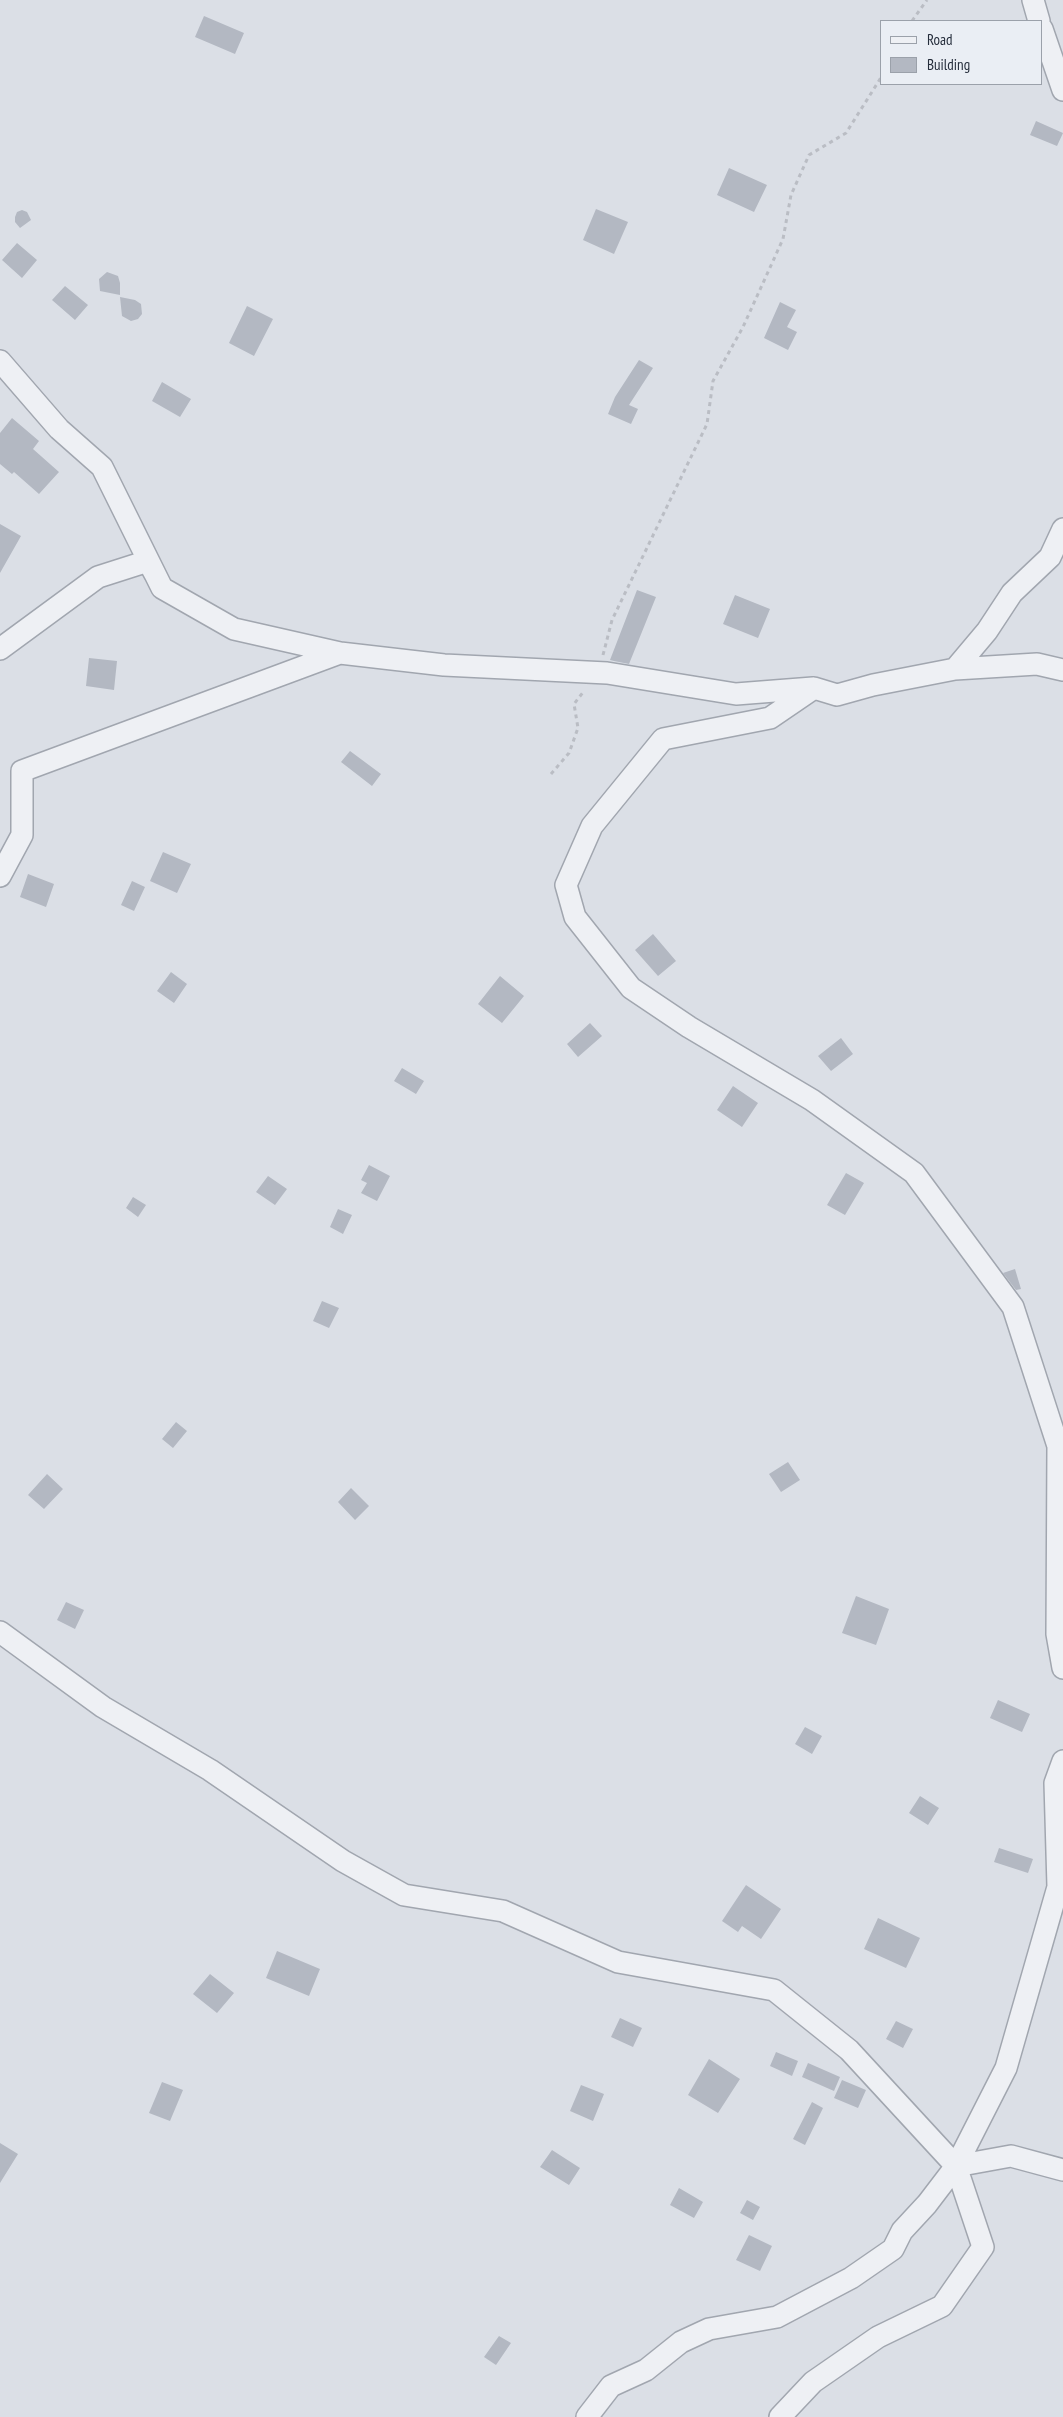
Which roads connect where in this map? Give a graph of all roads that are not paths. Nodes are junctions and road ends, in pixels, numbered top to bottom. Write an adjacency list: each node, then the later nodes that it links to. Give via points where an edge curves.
1 (1033, 0): 2 (street)
2 (1039, 20)
3 (1043, 31): 4 (street)
4 (1063, 90)
5 (0, 361): 7 (street, via 59,429 102,467)
6 (1063, 529): 10 (street, via 1050,557 1012,593 987,631)
7 (162, 588): 8 (street, via 148,561 98,577); 9 (street, via 234,629)
8 (0, 649)
9 (340, 653): 12 (street, via 444,665 598,672 736,694); 13 (street, via 22,771 22,835)
10 (955, 669): 11 (street, via 1038,664); 12 (street, via 837,695)
11 (1063, 670)
12 (814, 688): 14 (street, via 770,718 663,739 592,826 566,885 575,917 631,988 689,1027 812,1100 914,1174 1013,1308)
13 (0, 876)
14 (1053, 1402): 16 (street, via 1058,1446 1057,1634)
15 (0, 1632): 18 (street, via 103,1708 210,1770 344,1861 404,1895 503,1911 618,1962 774,1990 849,2050)
16 (1063, 1668)
17 (1063, 1761): 18 (street, via 1055,1783 1058,1888 1006,2068)
18 (956, 2166): 19 (street, via 1012,2156); 20 (street, via 902,2231 893,2249 851,2278 777,2317 709,2329 681,2342 646,2370 611,2386); 21 (street, via 983,2247 942,2306 878,2336 813,2382)
19 (1063, 2170)
20 (587, 2417)
21 (780, 2417)

